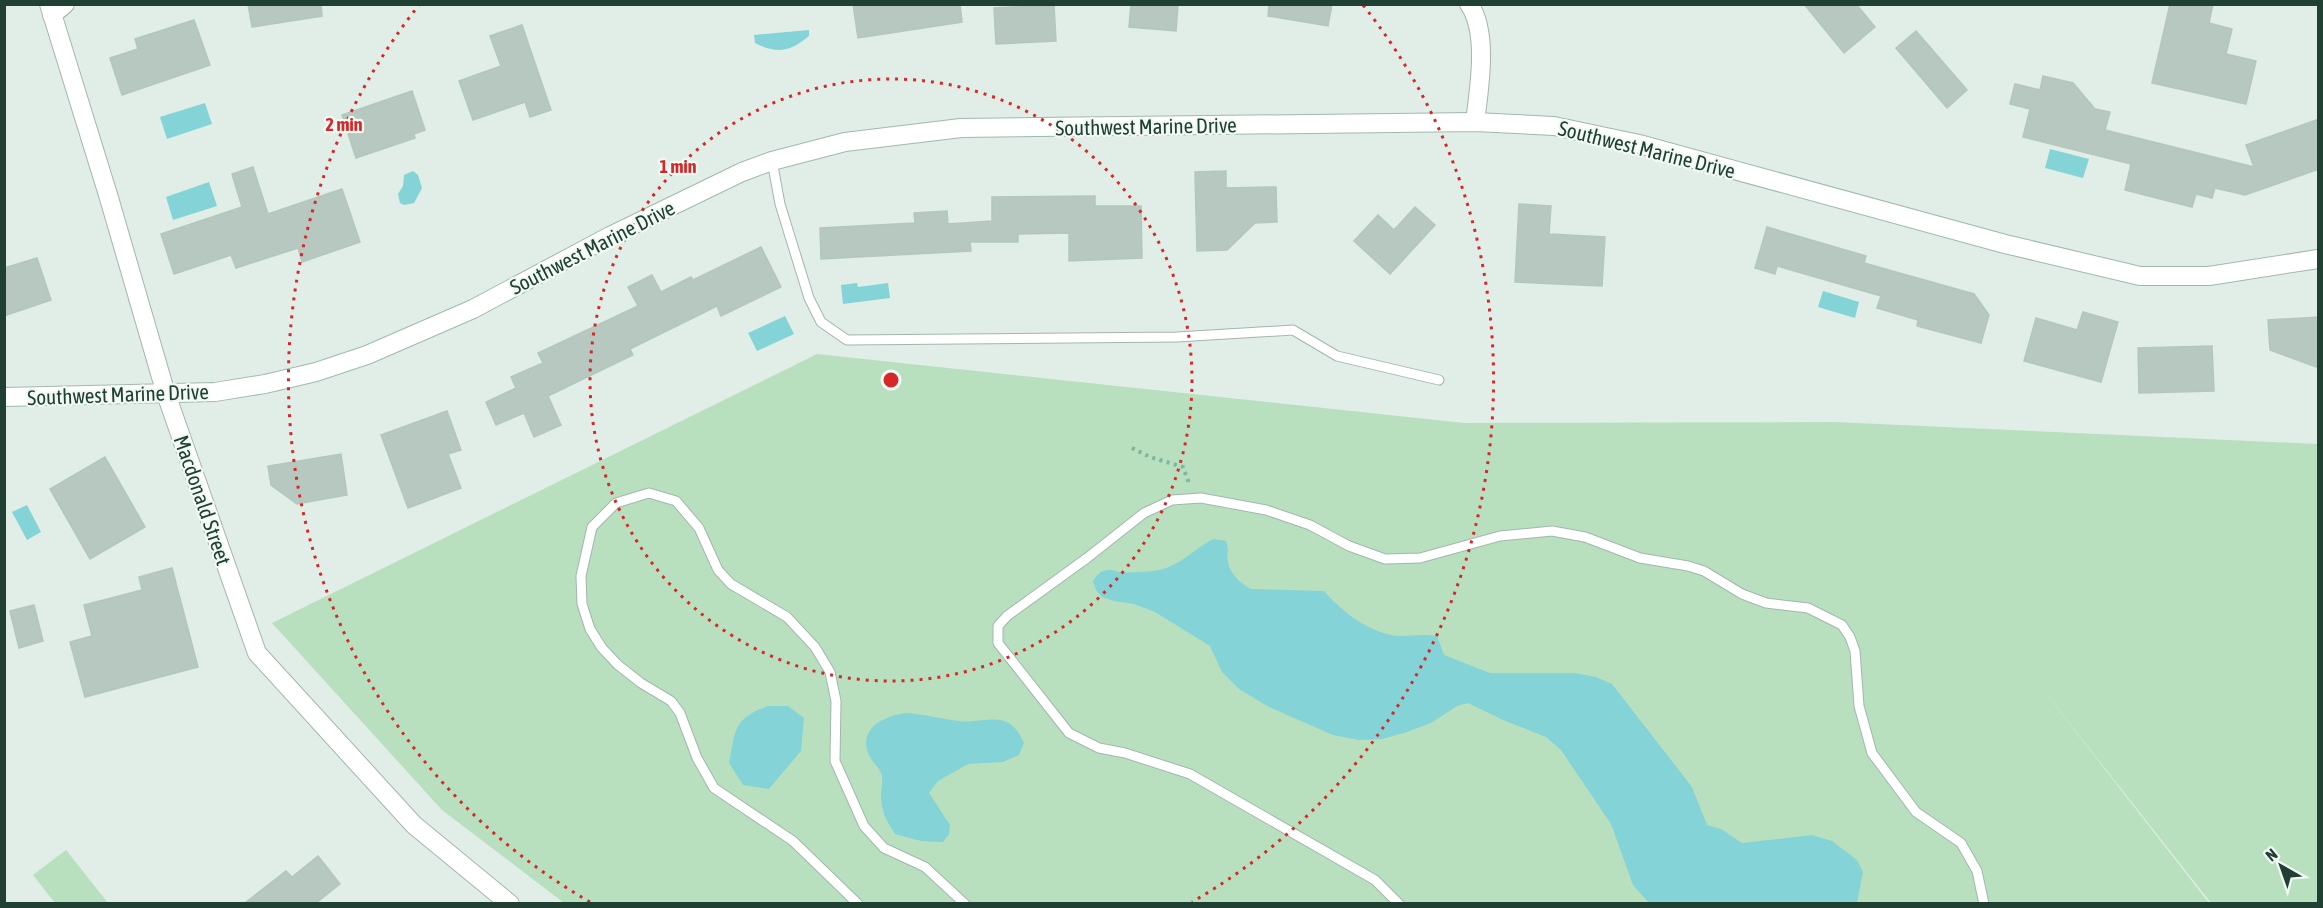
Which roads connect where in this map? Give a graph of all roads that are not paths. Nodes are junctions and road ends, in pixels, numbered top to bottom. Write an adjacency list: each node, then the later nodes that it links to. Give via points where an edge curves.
1 (1468, 4): 3 (main road, via 1476,18 1480,40)
2 (56, 8): 7 (main road, Macdonald Street)
3 (1475, 122): 4 (main road, Southwest Marine Drive, via 961,128 845,142); 5 (main road, Southwest Marine Drive, via 1554,126 1639,144 2016,247 2140,276 2209,276)
4 (772, 161): 6 (lane, via 780,204 809,298 821,322 847,340 1177,337 1293,330 1337,356); 7 (main road, Southwest Marine Drive, via 676,203 473,309 367,355 265,384)
5 (2319, 259)
6 (1439, 380)
7 (166, 394): 8 (main road, Southwest Marine Drive); 9 (main road, Macdonald Street, via 257,653 414,825)
8 (4, 397)
9 (510, 903)
10 (858, 903): 11 (lane, via 793,841 714,788 671,701 618,665 590,629 582,604 581,576 592,527 616,503 649,493 676,501 699,528 718,570 731,584 787,617 815,647 830,672 836,701 835,761 864,826 884,848 925,867)
11 (965, 903)
12 (1399, 903): 13 (lane, via 1375,880 1191,774 1099,748 1069,733 998,643 998,626 1006,616 1144,513 1172,500 1201,498 1266,510 1385,559 1420,558 1500,536 1552,531 1640,558 1688,566 1742,594 1766,603 1808,608 1842,625 1855,651 1859,706 1872,753 1916,812 1961,843 1977,871)
13 (1984, 903)

